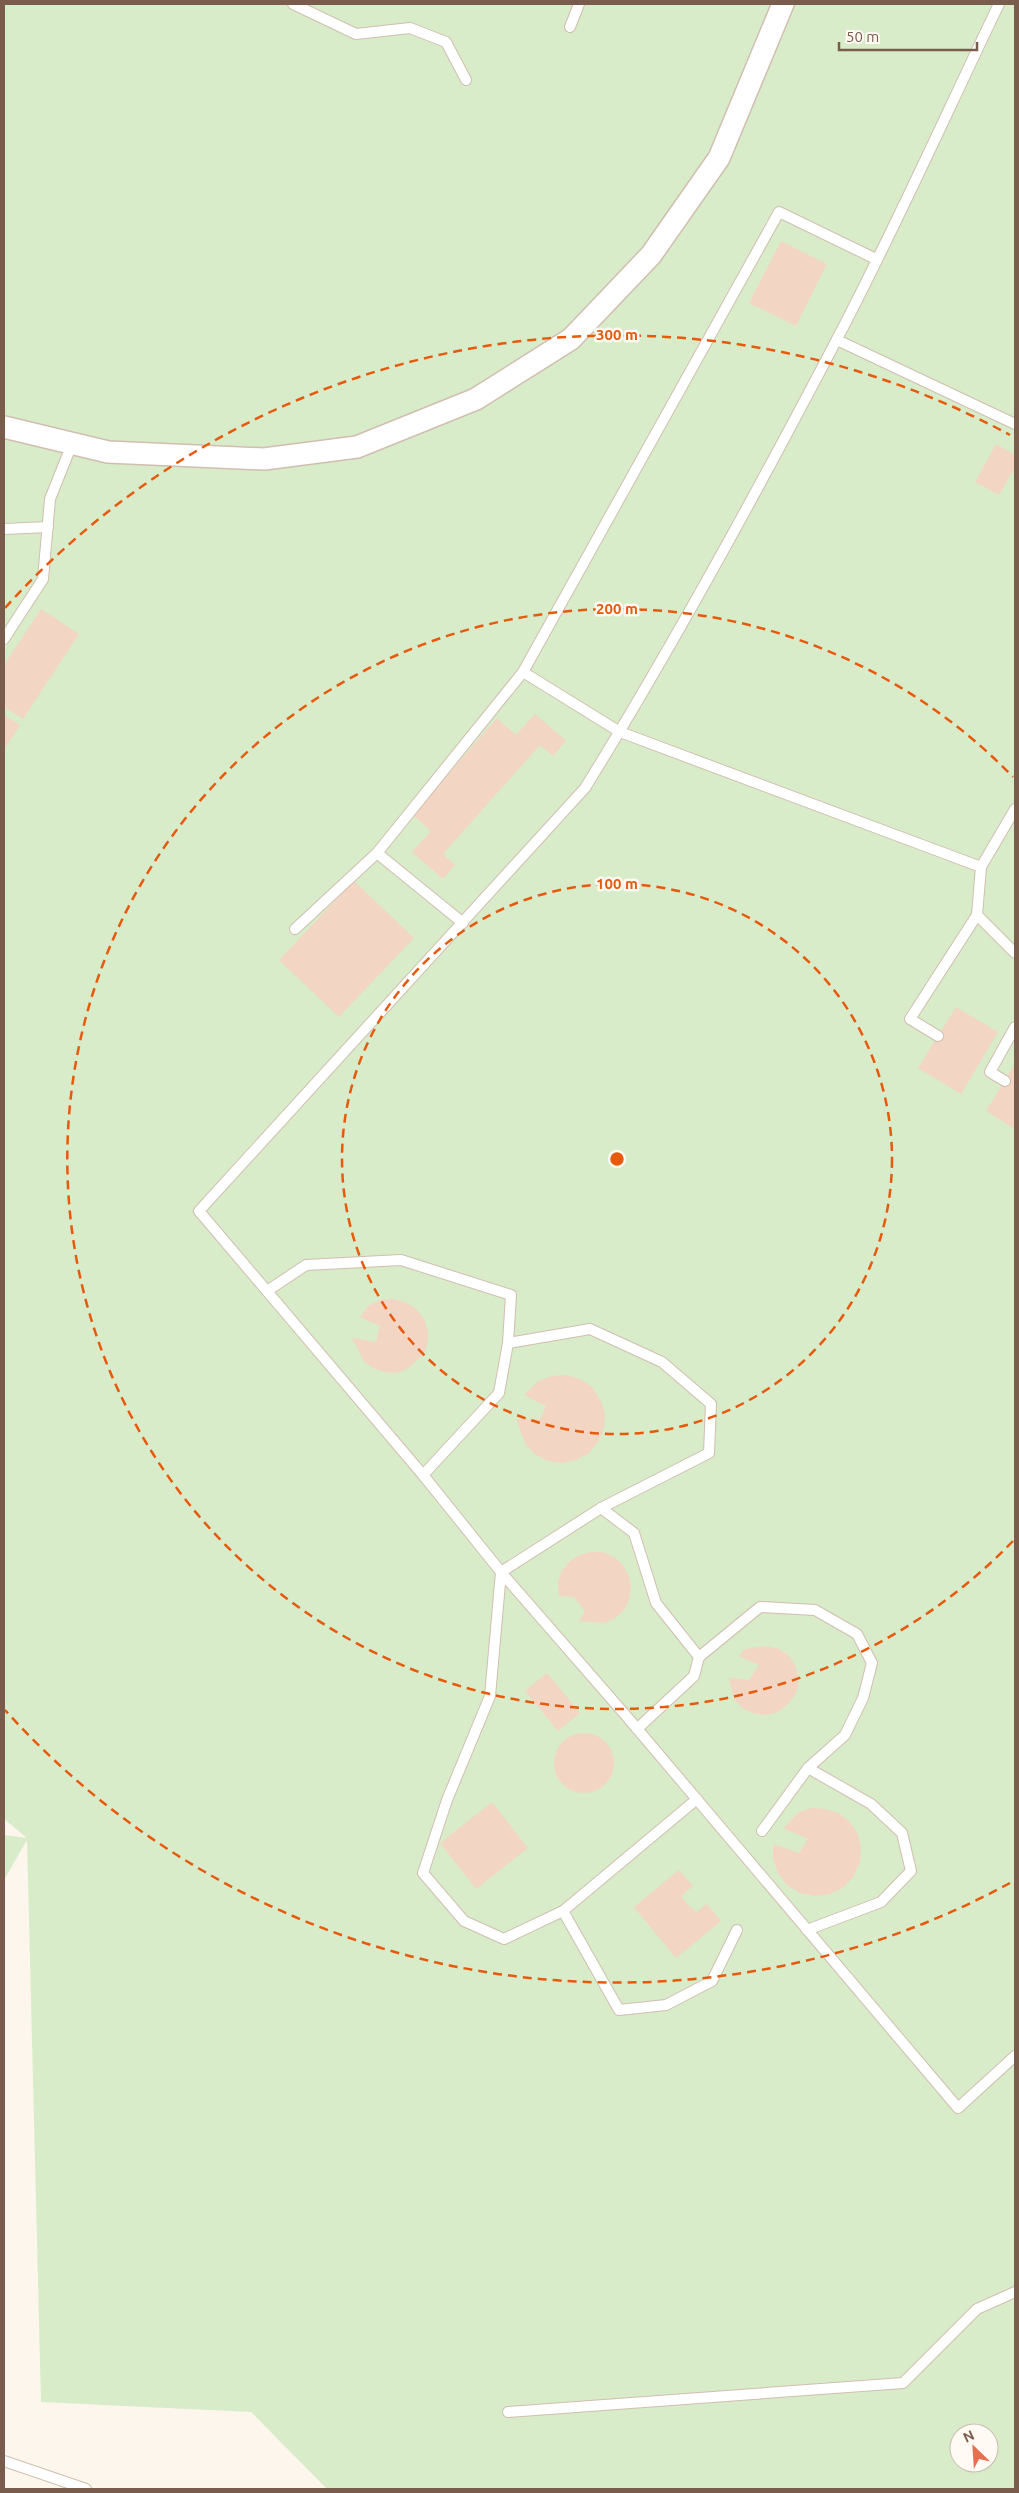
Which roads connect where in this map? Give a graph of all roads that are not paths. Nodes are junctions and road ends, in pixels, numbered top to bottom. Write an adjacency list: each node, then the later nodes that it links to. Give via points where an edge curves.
1 (293, 4): 6 (lane, via 356,34 410,28 446,42)
2 (579, 4): 5 (lane)
3 (783, 4): 11 (street, via 719,158 651,255 571,339 476,399 357,447 264,459 108,452)
4 (999, 4): 7 (lane)
5 (570, 27)
6 (466, 80)
7 (876, 259): 8 (lane); 15 (lane, via 779,212)
8 (837, 340): 9 (lane); 16 (lane)
9 (1015, 424)
10 (4, 427): 11 (street)
11 (72, 444): 12 (lane, via 50,499)
12 (48, 527): 13 (lane); 14 (lane, via 43,579)
13 (4, 529)
14 (4, 639)
15 (523, 672): 16 (lane); 18 (lane)
16 (620, 732): 19 (lane); 21 (lane, via 585,788)
17 (1015, 809): 19 (lane)
18 (377, 852): 21 (lane); 22 (lane)
19 (982, 867): 20 (lane)
20 (977, 915): 23 (lane); 25 (lane, via 910,1019)
21 (462, 923): 27 (lane, via 199,1211)
22 (295, 929)
23 (1015, 953)
24 (1015, 1027): 26 (lane, via 990,1072)
25 (938, 1036)
26 (1005, 1081)
27 (267, 1291): 28 (lane, via 306,1265 401,1260 511,1294); 29 (lane)
28 (508, 1343): 29 (lane, via 499,1393); 30 (lane, via 590,1330 662,1362 711,1404 709,1453)
29 (423, 1475): 31 (lane)
30 (601, 1508): 31 (lane); 32 (lane, via 634,1533 656,1603)
31 (501, 1572): 33 (lane); 37 (lane, via 490,1696 447,1800 423,1873 464,1921 504,1939)
32 (699, 1657): 33 (lane, via 694,1676); 34 (lane, via 760,1607 815,1610 857,1634 872,1662 863,1698 845,1735)
33 (637, 1729): 35 (lane)
34 (808, 1768): 36 (lane); 39 (lane, via 871,1804 902,1833 911,1870 881,1902)
35 (697, 1799): 37 (lane); 39 (lane)
36 (762, 1831)
37 (563, 1911): 38 (lane, via 619,2010 666,2005 712,1981)
38 (737, 1930)
39 (807, 1930): 40 (lane, via 958,2108)
40 (1015, 2056)
41 (1015, 2292): 42 (lane, via 977,2309 903,2383)
42 (508, 2412)
43 (4, 2461): 44 (lane)
44 (86, 2489)

